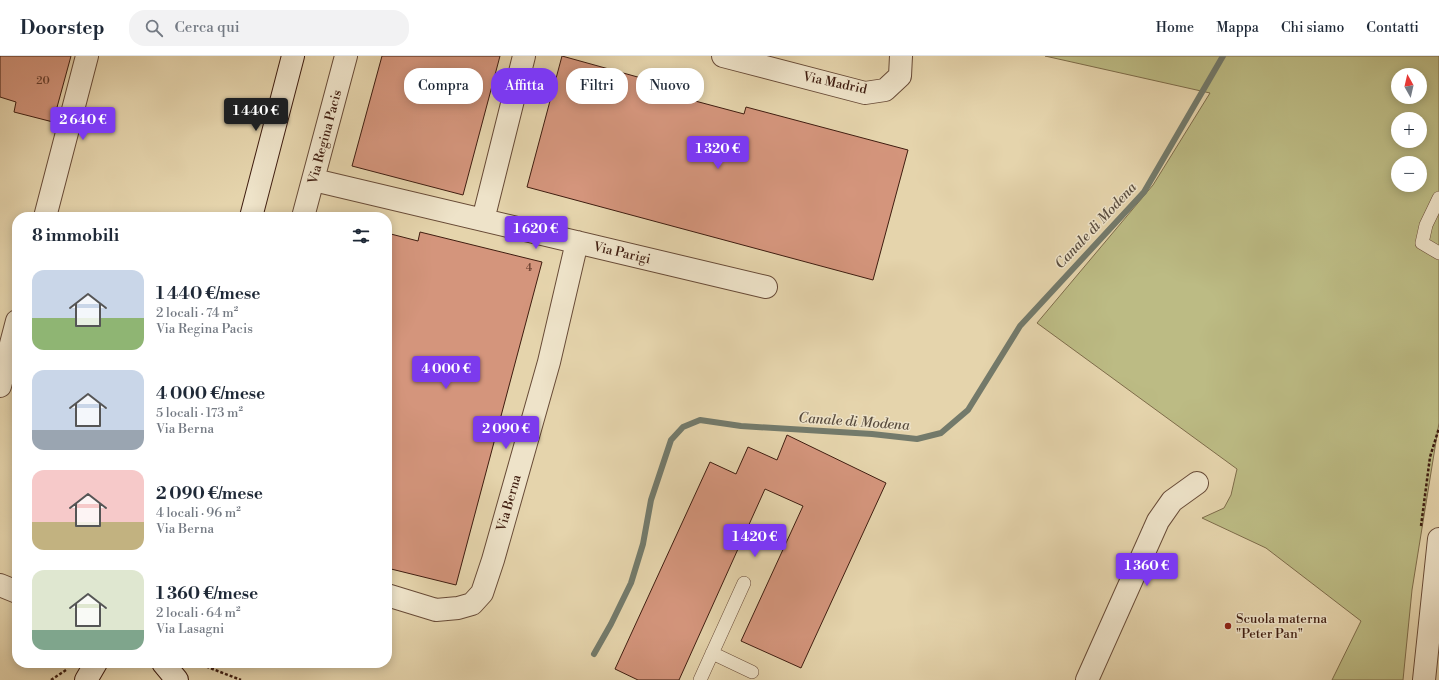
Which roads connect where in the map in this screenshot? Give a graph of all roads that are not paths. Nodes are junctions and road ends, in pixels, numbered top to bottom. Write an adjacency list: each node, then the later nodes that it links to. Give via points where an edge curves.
1 (88, 56): 9 (street)
2 (294, 56): 10 (street)
3 (346, 56): 7 (street, Via Regina Pacis)
4 (524, 56): 12 (street)
5 (723, 56): 6 (street, Via Madrid, via 865,93 885,90 900,76)
6 (901, 56)
7 (314, 180): 11 (street, Via Regina Pacis); 12 (street, Via Parigi)
8 (1439, 198): 14 (lane, via 1426,225 1422,243)
9 (46, 212)
10 (252, 212)
11 (304, 212)
12 (483, 220): 13 (street, Via Parigi)
13 (577, 242): 15 (street, Via Parigi); 24 (street, Via Berna, via 549,362 482,593 472,604 436,610)
14 (1439, 253)
15 (766, 287)
16 (12, 335): 17 (street)
17 (3, 360): 18 (street)
18 (0, 386)
19 (1197, 484): 35 (street, via 1172,501 1158,521)
20 (1439, 539): 29 (street)
21 (744, 583): 25 (lane)
22 (0, 585): 23 (street)
23 (12, 590)
24 (392, 597)
25 (712, 653): 30 (lane); 34 (lane)
26 (88, 668): 31 (street)
27 (164, 668): 32 (street)
28 (167, 668): 33 (street)
29 (1430, 669)
30 (752, 672)
31 (78, 674)
32 (167, 680)
33 (177, 680)
34 (700, 680)
35 (1087, 680)

